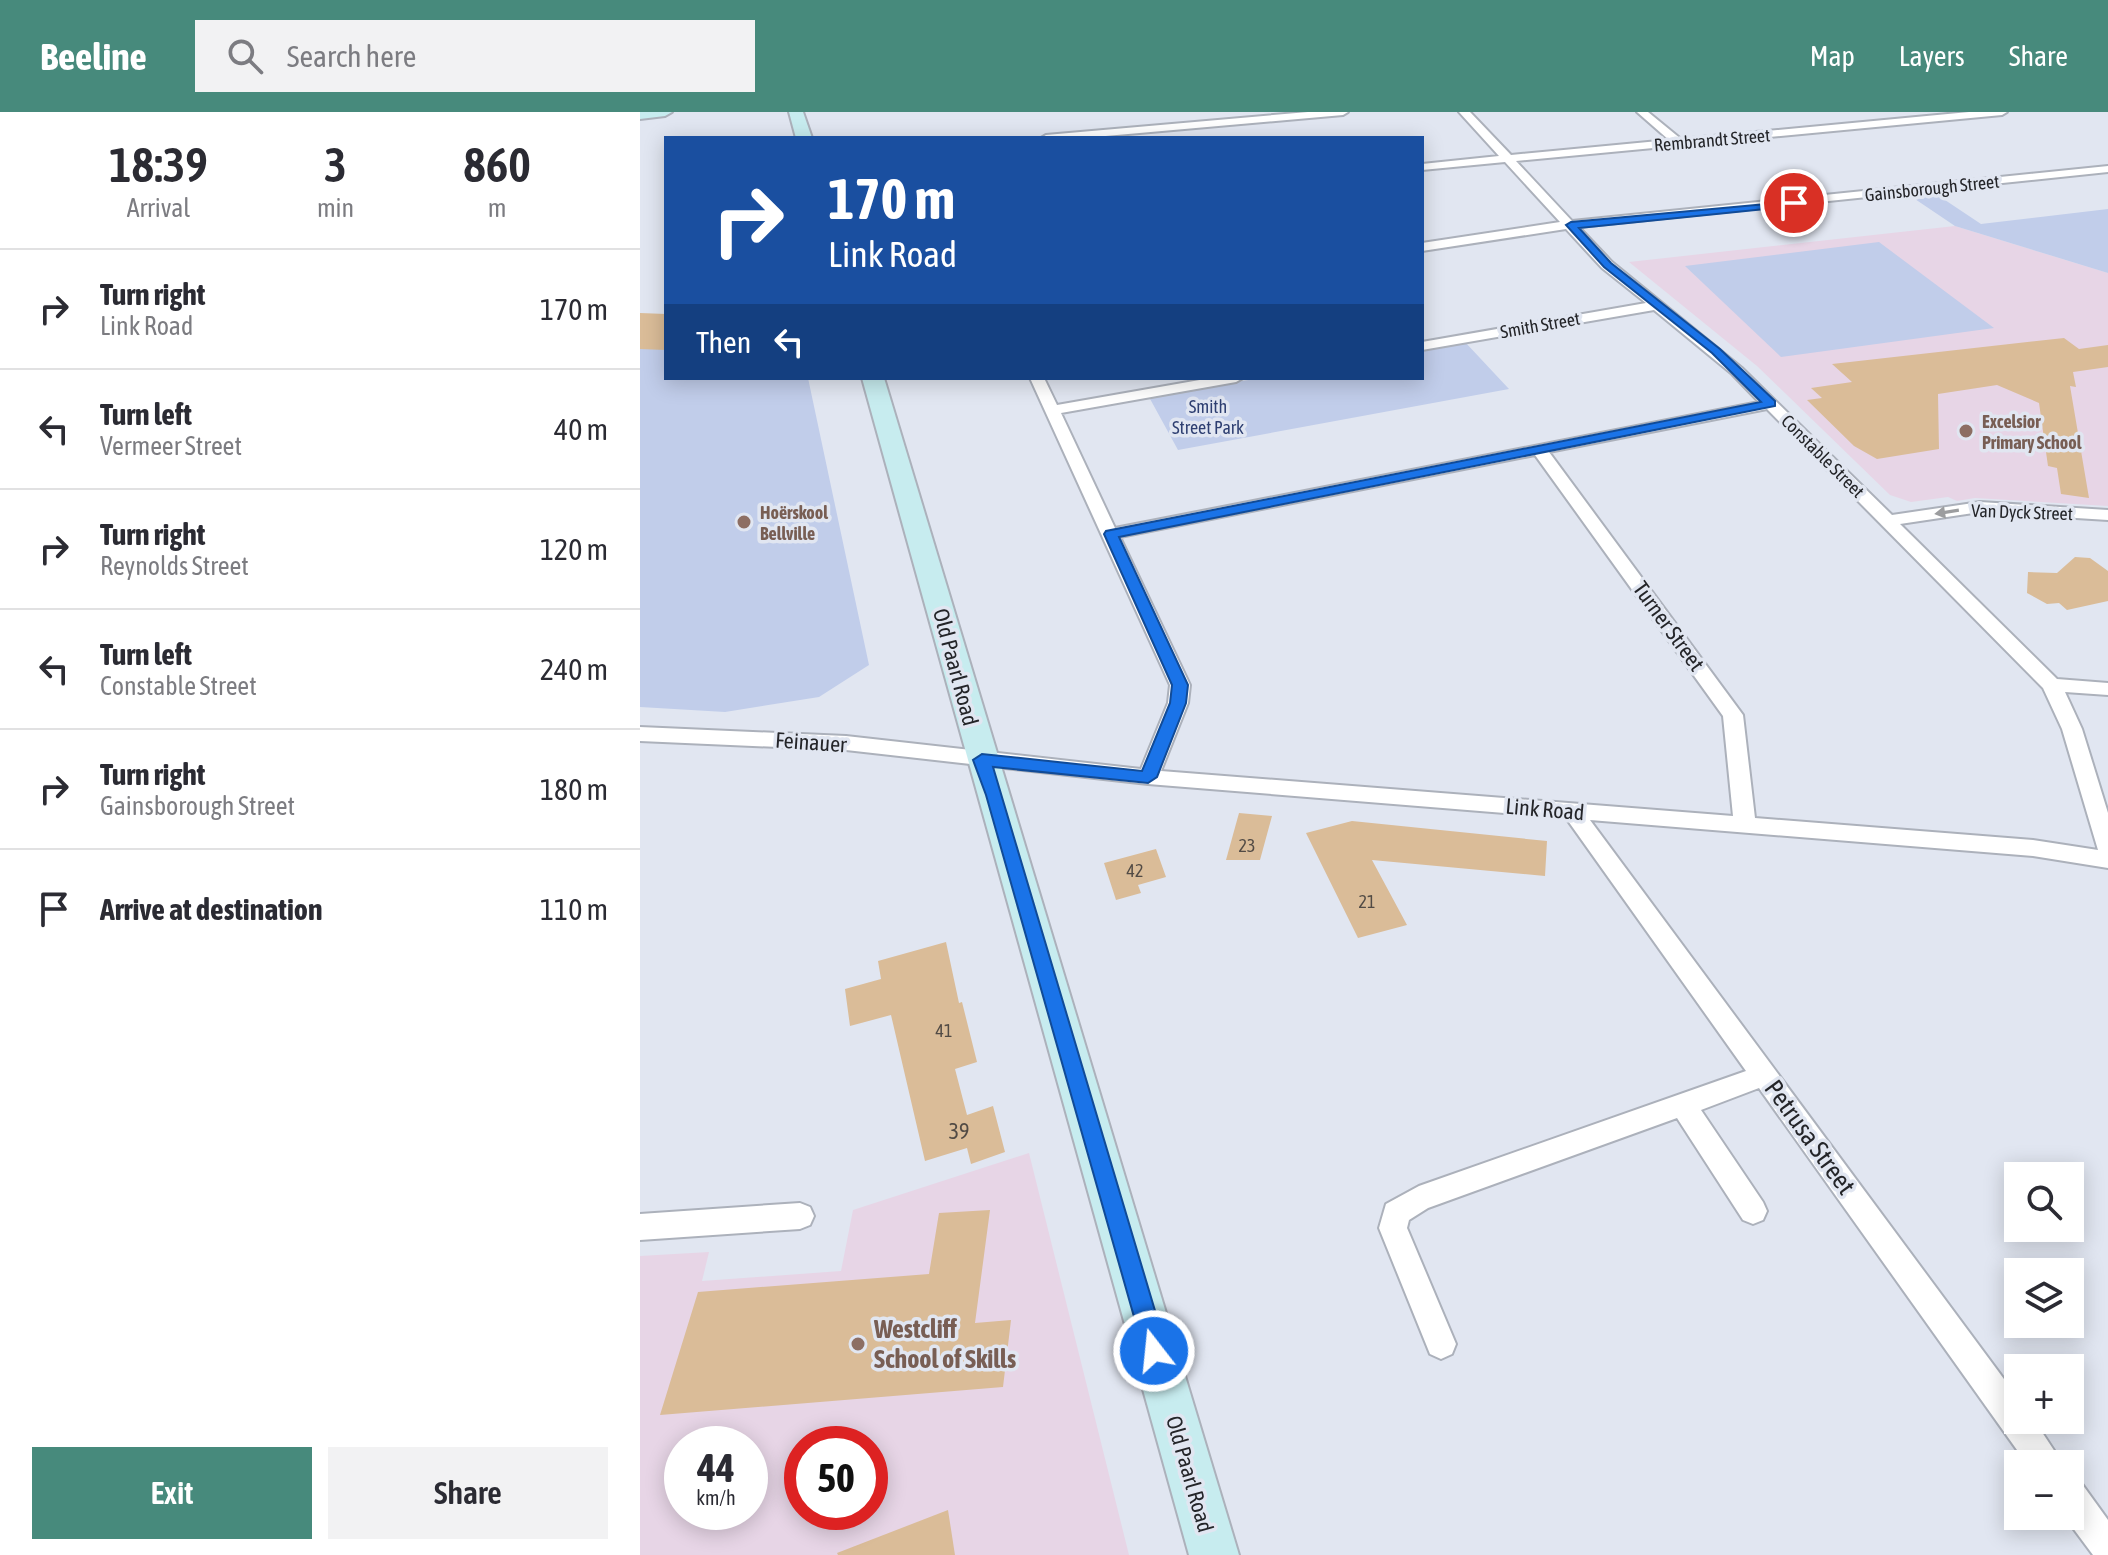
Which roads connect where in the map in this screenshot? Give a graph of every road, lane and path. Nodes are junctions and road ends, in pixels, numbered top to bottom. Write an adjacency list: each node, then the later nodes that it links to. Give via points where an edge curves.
1 (665, 112): 8 (main road)
2 (796, 112): 9 (main road)
3 (1343, 112): 10 (street)
4 (1464, 112): 12 (street, Constable Street)
5 (1642, 112): 11 (street)
6 (2002, 112): 7 (street, Rembrandt Street)
7 (1970, 113): 11 (street, Rembrandt Street)
8 (640, 114)
9 (803, 136)
10 (1069, 136)
11 (1679, 143): 12 (street, Rembrandt Street)
12 (1508, 159): 13 (street, Rembrandt Street); 15 (street, Constable Street)
13 (1424, 167)
14 (2108, 169): 15 (street, Gainsborough Street)
15 (1571, 225): 16 (street, Gainsborough Street); 17 (street, Constable Street, via 1607,265)
16 (1424, 247)
17 (1658, 305): 18 (street, Smith Street); 22 (street, Constable Street)
18 (1424, 346)
19 (874, 380): 31 (main road, Old Paarl Road)
20 (1038, 380): 23 (street)
21 (1224, 380): 23 (street)
22 (1770, 404): 24 (street); 26 (street, Constable Street)
23 (1052, 410): 27 (street)
24 (1539, 449): 27 (street); 34 (street, Turner Street, via 1733,715)
25 (2108, 515): 26 (street, Van Dyck Street, one-way to 26, via 1980,507)
26 (1888, 521): 28 (street, Constable Street)
27 (1111, 534): 32 (street, via 1180,685 1178,703)
28 (2052, 685): 29 (street); 35 (street, Constable Street, via 2072,729)
29 (2108, 689)
30 (640, 734): 31 (street, Feinauer, via 795,739)
31 (982, 760): 32 (street, Link Road); 46 (main road, Old Paarl Road)
32 (1148, 777): 33 (street, Link Road)
33 (1572, 811): 34 (street, Link Road); 37 (street, Petrusa Street)
34 (1745, 825): 36 (street, Link Road, via 2033,848)
35 (2108, 849)
36 (2108, 860)
37 (1766, 1075): 38 (street); 43 (street, Petrusa Street)
38 (1683, 1105): 39 (street); 42 (street, via 1419,1199 1396,1213 1393,1228)
39 (1753, 1211)
40 (800, 1216): 41 (street)
41 (640, 1227)
42 (1441, 1344)
43 (2037, 1450)
44 (2084, 1515): 45 (street)
45 (2108, 1548)
46 (1214, 1555)

